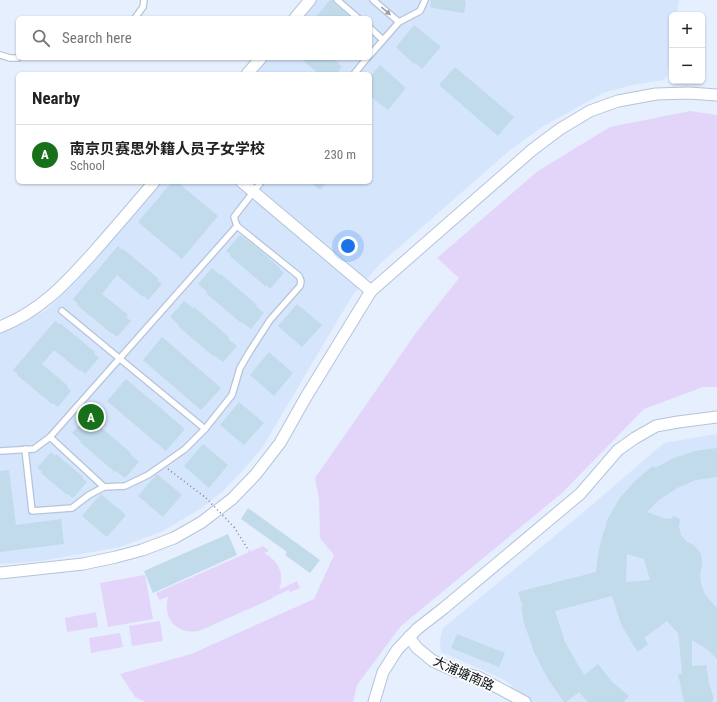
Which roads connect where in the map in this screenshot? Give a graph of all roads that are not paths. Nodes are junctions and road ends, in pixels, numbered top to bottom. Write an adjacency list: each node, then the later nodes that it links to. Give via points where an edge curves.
1 (144, 0): 6 (lane, via 143,7)
2 (310, 0): 7 (street)
3 (337, 0): 8 (lane)
4 (373, 0): 9 (lane, one-way to 9)
5 (425, 0): 9 (lane, via 420,11)
6 (136, 16)
7 (297, 16)
8 (356, 16)
9 (399, 22): 11 (lane)
10 (372, 30): 11 (lane)
11 (383, 40): 12 (lane)
12 (372, 53)
13 (0, 55): 14 (lane)
14 (16, 58)
15 (259, 60): 17 (street)
16 (365, 60): 18 (lane)
17 (249, 72)
18 (356, 72)
19 (717, 95): 25 (street, via 656,94 618,101 590,111 532,150)
20 (152, 184): 27 (street, via 105,240 51,297 28,313)
21 (244, 184): 23 (street)
22 (259, 184): 23 (lane)
23 (253, 192): 24 (lane, via 234,217); 25 (street)
24 (237, 226): 28 (lane); 30 (lane, via 299,276 301,281 300,286 270,320 250,351 240,368 232,395)
25 (372, 291): 35 (street, via 280,443 232,499 202,522 174,538 116,557 82,564)
26 (62, 311): 28 (lane)
27 (0, 327)
28 (120, 359): 30 (lane); 31 (lane)
29 (717, 417): 36 (street, via 656,426 618,450 580,494)
30 (204, 429): 34 (lane, via 185,449 148,474 124,486)
31 (50, 437): 32 (lane, via 34,449); 34 (lane)
32 (25, 449): 33 (lane); 34 (lane, via 32,511 72,508)
33 (0, 451)
34 (104, 487)
35 (0, 573)
36 (409, 637): 37 (street, via 397,650 384,672); 38 (street, 大浦塘南路, via 417,648 433,661 455,671 478,676)
37 (374, 702)
38 (525, 702)

